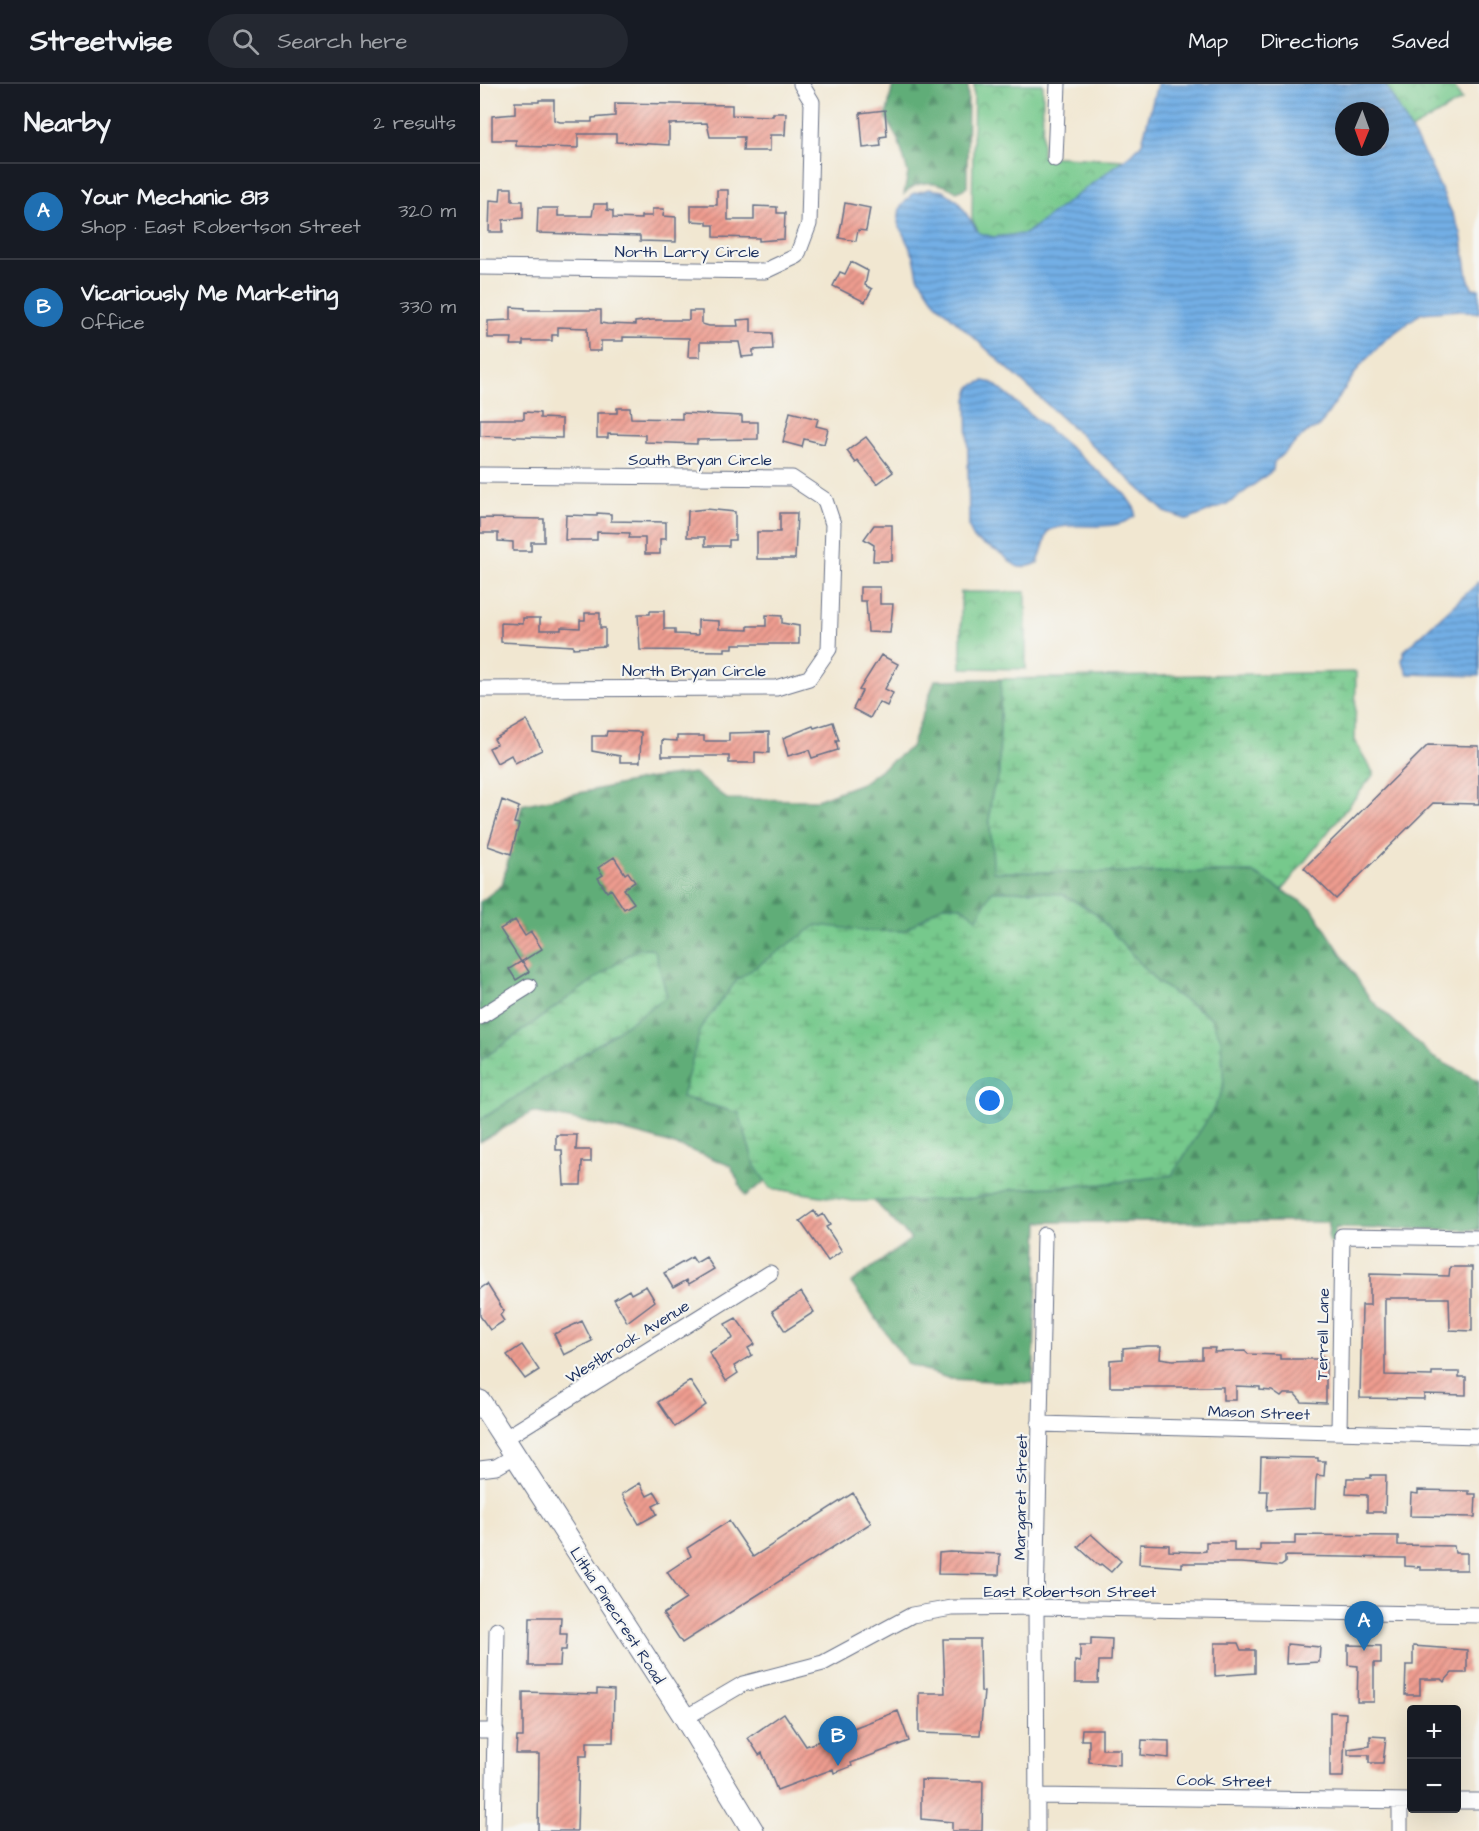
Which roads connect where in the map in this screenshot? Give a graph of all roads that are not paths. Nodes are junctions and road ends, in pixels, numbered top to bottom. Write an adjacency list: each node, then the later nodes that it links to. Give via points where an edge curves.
1 (801, 84): 4 (street, North Larry Circle, via 812,102 809,224 797,256 765,271)
2 (1058, 84): 3 (street)
3 (1055, 159)
4 (480, 267)
5 (480, 475): 6 (street, South Bryan Circle, via 792,477 825,500 833,524)
6 (830, 586): 7 (street, North Bryan Circle, via 829,649 809,678 776,688)
7 (480, 689)
8 (530, 986): 9 (street)
9 (480, 1017)
10 (1044, 1235): 14 (street, Margaret Street)
11 (1479, 1238): 15 (street, Terrell Lane, via 1342,1236)
12 (770, 1273): 17 (street, Westbrook Avenue)
13 (480, 1401): 17 (main road, Lithia Pinecrest Road)
14 (1039, 1424): 15 (street, Mason Street); 19 (street, Margaret Street)
15 (1339, 1432): 16 (street, Mason Street)
16 (1479, 1436)
17 (509, 1447): 18 (street, Westbrook Avenue, via 496,1467); 22 (main road, Lithia Pinecrest Road)
18 (480, 1469)
19 (1036, 1607): 20 (street, East Robertson Street); 22 (street, East Robertson Street, via 952,1608 912,1616 822,1663 737,1687); 24 (street, Margaret Street)
20 (1479, 1616)
21 (497, 1630): 23 (street)
22 (686, 1718): 29 (main road, Lithia Pinecrest Road)
23 (488, 1731): 28 (street)
24 (1037, 1796): 25 (street, Cook Street); 30 (street, Margaret Street)
25 (1406, 1801): 31 (street)
26 (1461, 1801): 27 (street)
27 (1479, 1801)
28 (493, 1831)
29 (753, 1831)
30 (1037, 1831)
31 (1400, 1831)

